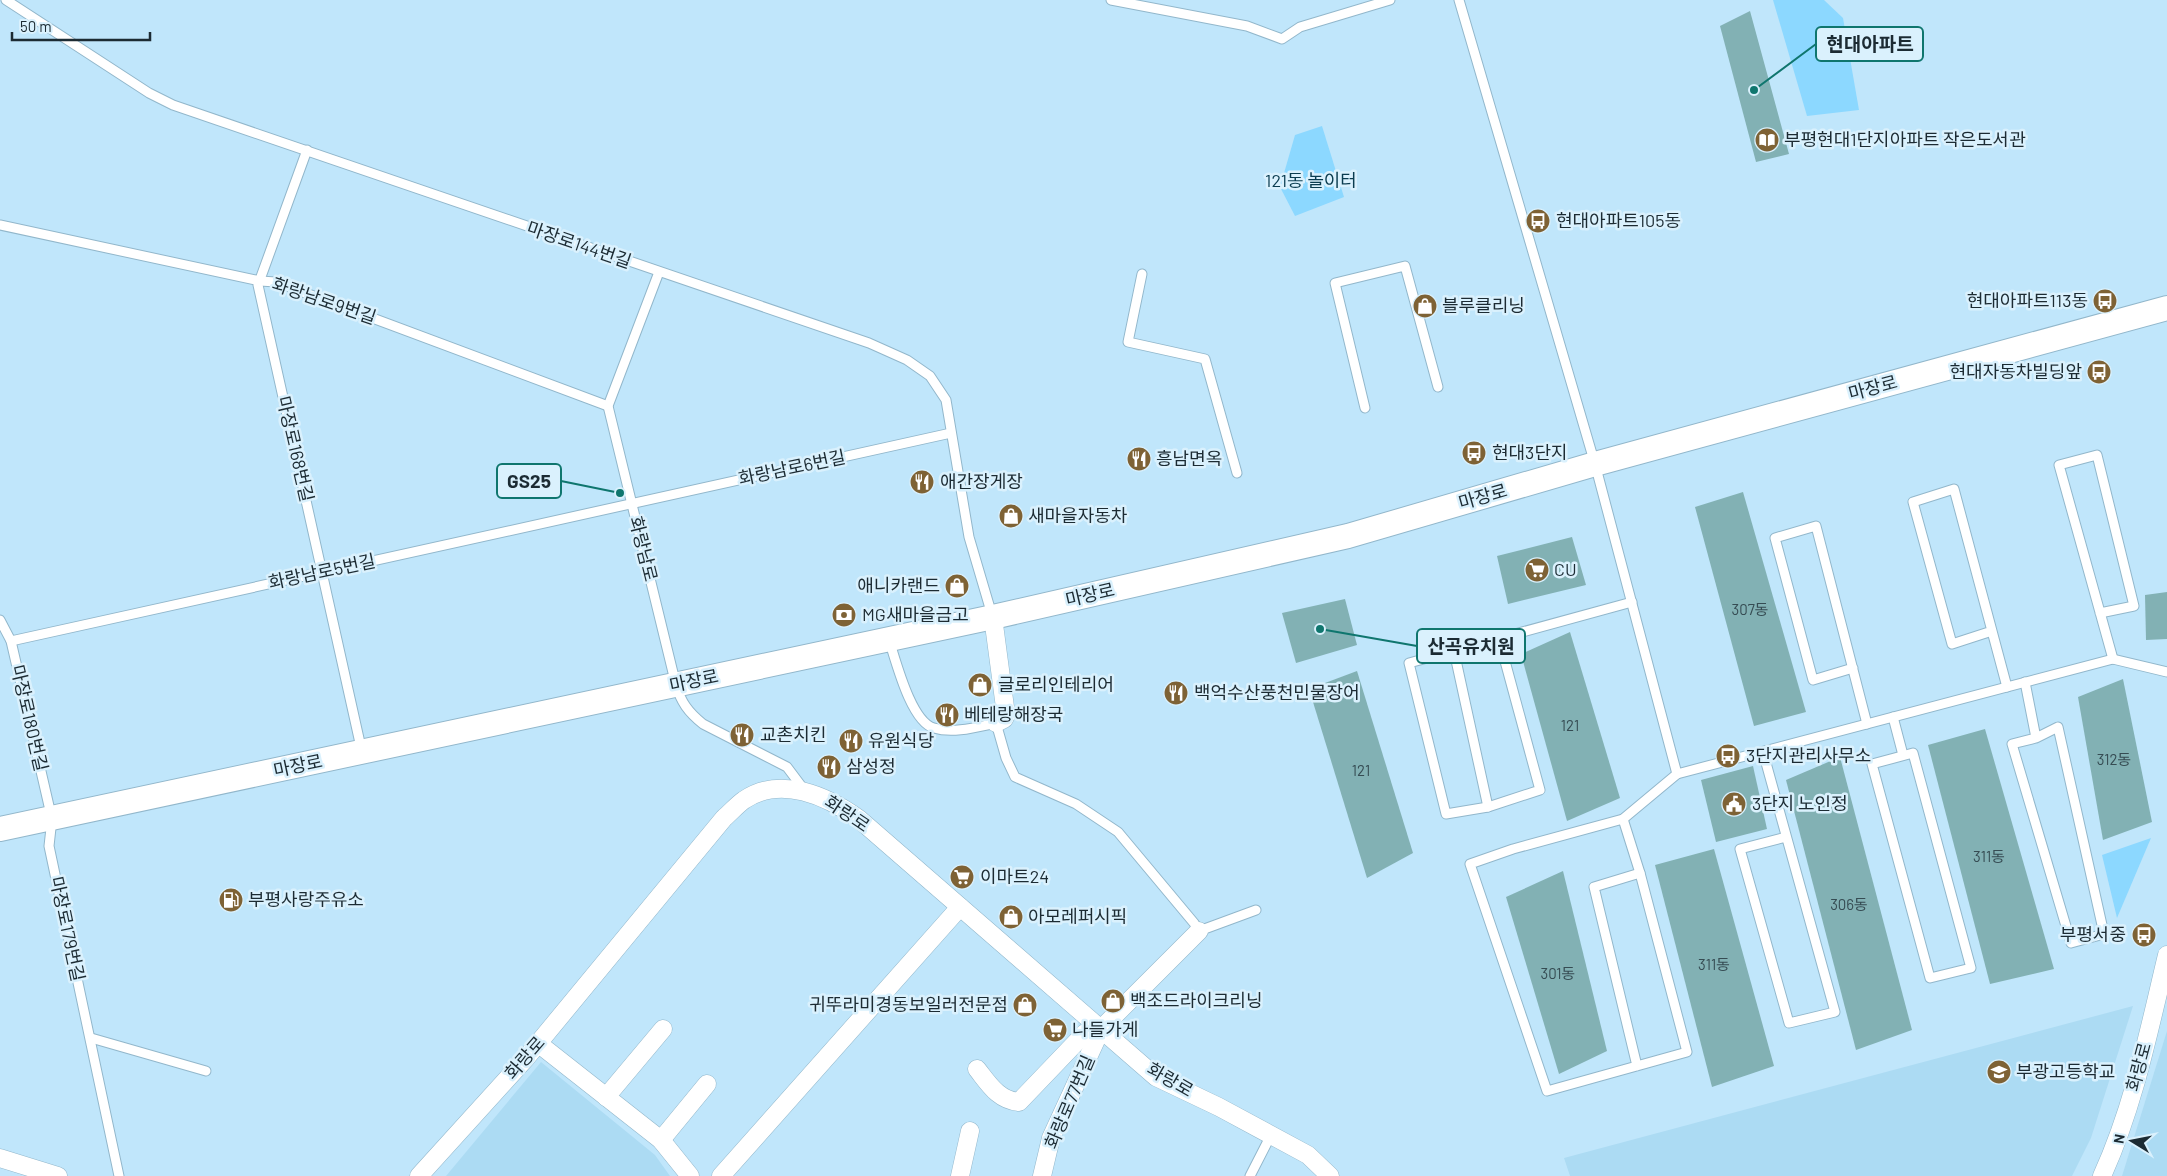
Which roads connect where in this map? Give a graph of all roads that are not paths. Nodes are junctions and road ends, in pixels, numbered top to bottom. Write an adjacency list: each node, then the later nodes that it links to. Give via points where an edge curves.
1 (6, 0): 5 (lane, 마장로144번길, via 149,93 173,105)
2 (1111, 0): 3 (lane, via 1247,26 1282,39 1300,27)
3 (1390, 0)
4 (1459, 0): 15 (lane)
5 (307, 150): 7 (lane, 마장로144번길); 9 (lane, 마장로168번길)
6 (0, 225): 9 (lane, 화랑남로9번길)
7 (659, 272): 12 (lane); 14 (lane, 마장로144번길, via 869,343 907,360 930,376 946,400)
8 (1142, 274): 16 (lane, via 1128,342 1205,359)
9 (260, 281): 12 (lane, 화랑남로9번길, via 276,282); 18 (lane, 마장로168번길, via 258,285)
10 (2167, 308): 15 (main road, 마장로)
11 (1438, 387): 13 (lane, via 1405,266 1335,282)
12 (608, 406): 17 (lane, 화랑남로)
13 (1365, 408)
14 (951, 433): 17 (lane, 화랑남로6번길); 21 (lane, 마장로144번길, via 969,537)
15 (1595, 464): 19 (lane); 21 (main road, 마장로, via 1348,536)
16 (1237, 473)
17 (632, 504): 18 (lane, 화랑남로5번길); 32 (lane, 화랑남로)
18 (322, 572): 26 (lane, 화랑남로5번길); 38 (lane, 마장로168번길)
19 (1632, 602): 25 (lane); 41 (lane)
20 (2100, 613): 20 (lane, via 2058,465 2097,455 2134,606); 28 (lane)
21 (993, 617): 24 (main road, 마장로); 35 (street, via 1006,715)
22 (0, 620): 26 (lane, 마장로180번길)
23 (1992, 630): 23 (lane, via 1954,489 1913,502 1952,644); 33 (lane)
24 (889, 639): 32 (main road, 마장로); 35 (lane, via 908,695 919,717 932,728 960,730)
25 (1499, 639): 27 (lane); 43 (lane, via 1540,790)
26 (11, 641): 44 (lane, 마장로180번길)
27 (1454, 651): 43 (lane); 43 (lane, via 1409,663 1446,814)
28 (2113, 659): 30 (lane); 31 (lane)
29 (1853, 668): 29 (lane, via 1816,526 1775,538 1813,680); 36 (lane)
30 (2167, 672)
31 (2025, 682): 33 (lane); 37 (lane)
32 (676, 685): 38 (main road, 마장로); 42 (lane, 화랑남로, via 690,714 703,724 788,767)
33 (2007, 687): 34 (lane)
34 (1893, 717): 36 (lane); 40 (lane)
35 (996, 723): 51 (lane, via 1015,777 1076,804 1118,832)
36 (1867, 724): 39 (lane)
37 (2036, 738): 37 (lane, via 2012,744 2071,943 2104,934 2058,727)
38 (362, 752): 44 (main road, 마장로)
39 (1763, 752): 41 (lane); 47 (lane)
40 (1903, 755): 40 (lane, via 1913,753 1971,968 1930,978 1872,764)
41 (1677, 774): 45 (lane)
42 (805, 791): 49 (street, 화랑로, via 839,805 859,819); 56 (street, 화랑로, via 767,790 745,800 724,818)
43 (1488, 807)
44 (52, 819): 46 (main road, 마장로); 55 (lane, 마장로179번길, via 49,846)
45 (1623, 819): 48 (lane); 57 (lane, via 1470,864 1547,1091)
46 (0, 829)
47 (1786, 837): 47 (lane, via 1835,1012 1789,1023 1740,848)
48 (1640, 873): 57 (lane, via 1594,887); 57 (lane, via 1687,1052)
49 (960, 907): 54 (street, 화랑로); 70 (street)
50 (1256, 910): 51 (lane)
51 (1199, 931): 54 (street)
52 (2167, 955): 75 (street, 화랑로, via 2137,1079 2118,1140)
53 (662, 1028): 61 (street)
54 (1101, 1029): 58 (street, via 1085,1033 1019,1102 1008,1101 997,1093); 63 (street, 화랑로, via 1156,1077); 72 (street, 화랑로77번길, via 1051,1138)
55 (90, 1038): 59 (lane); 67 (lane, 마장로179번길)
56 (539, 1044): 61 (street); 68 (street, 화랑로)
57 (1637, 1066)
58 (976, 1069)
59 (206, 1070)
60 (707, 1084): 64 (street)
61 (606, 1097): 64 (street)
62 (970, 1131): 71 (street)
63 (1271, 1135): 73 (lane); 74 (street, 화랑로, via 1308,1155)
64 (661, 1140): 69 (street)
65 (0, 1158): 66 (street)
66 (58, 1176)
67 (119, 1176)
68 (419, 1176)
69 (690, 1176)
70 (721, 1176)
71 (960, 1176)
72 (1042, 1176)
73 (1250, 1176)
74 (1330, 1176)
75 (2102, 1176)

